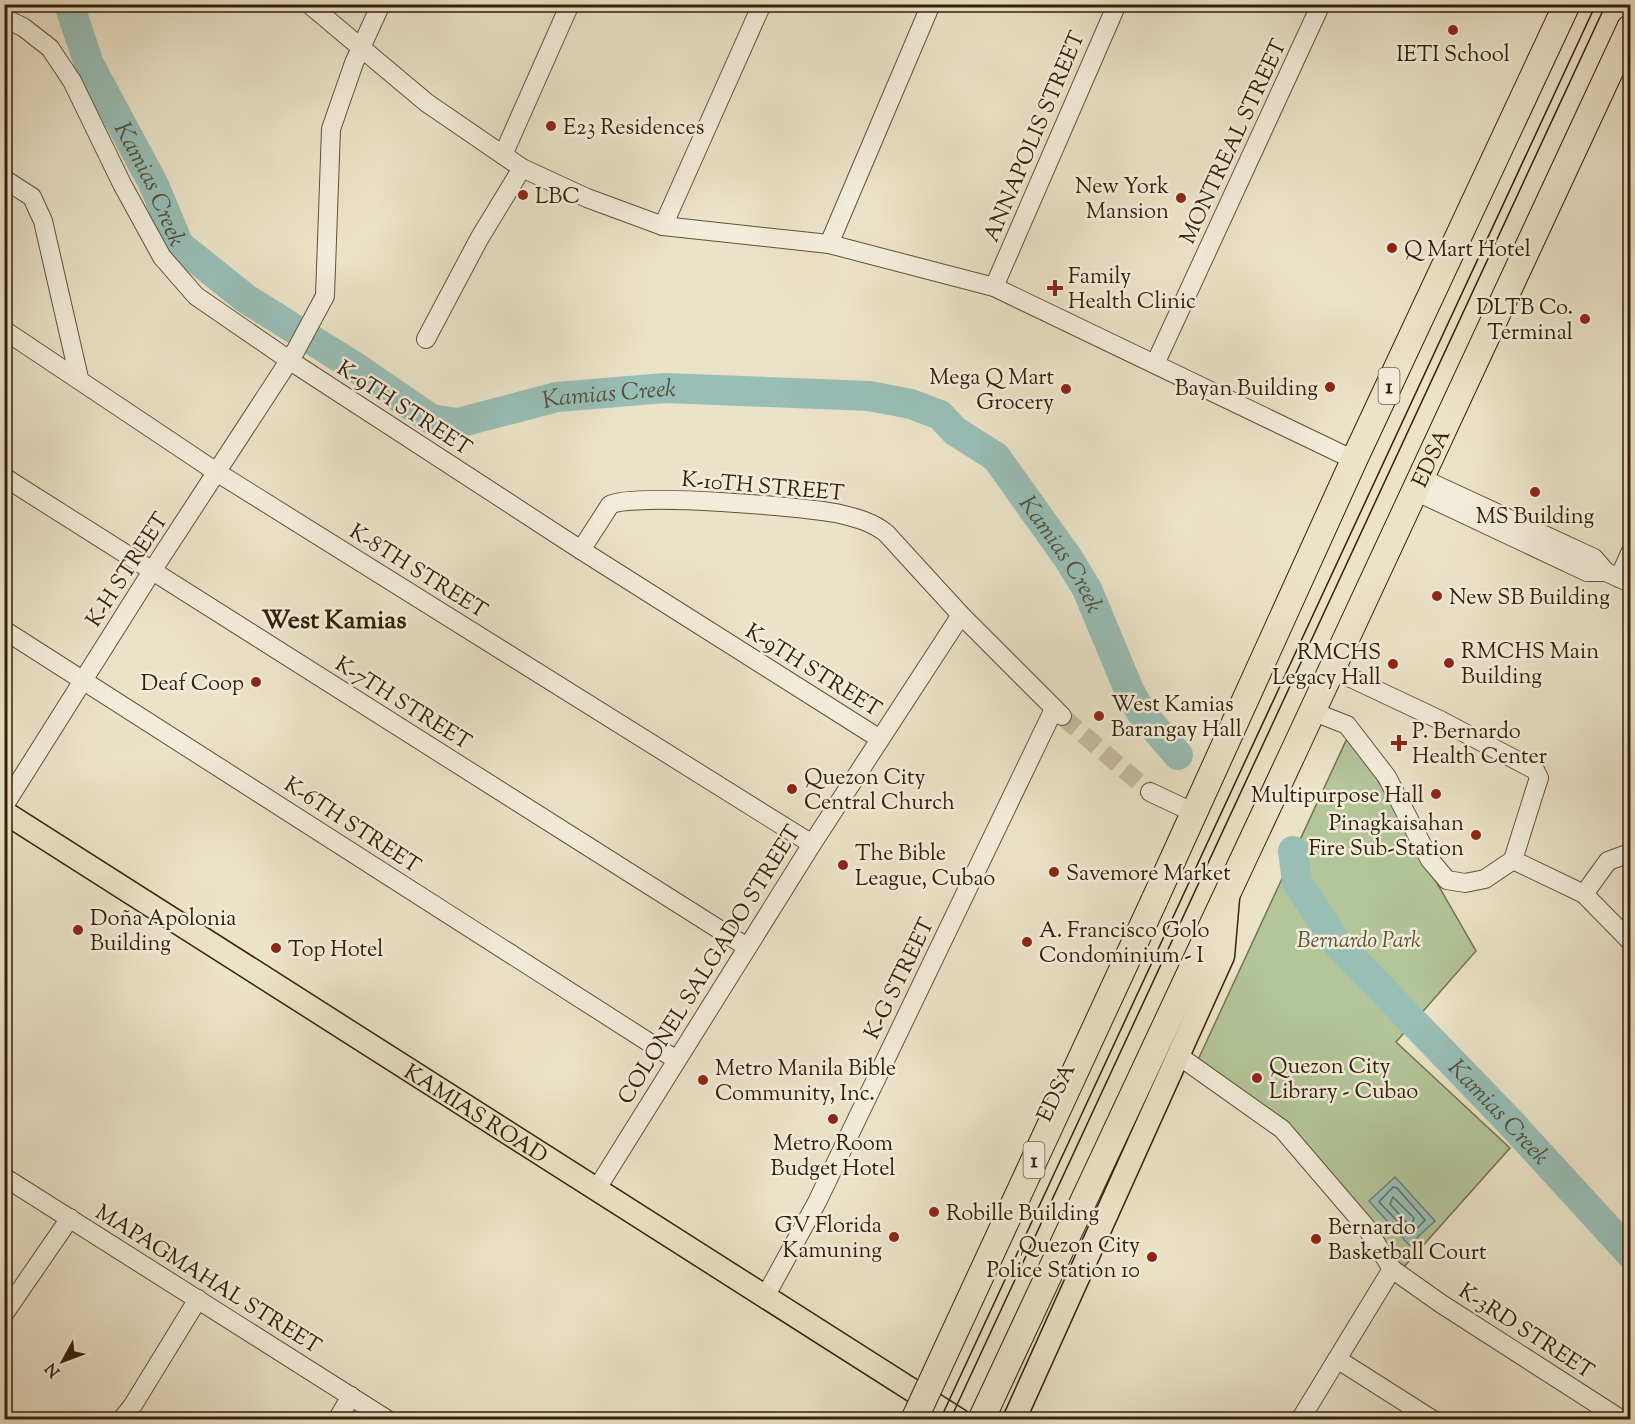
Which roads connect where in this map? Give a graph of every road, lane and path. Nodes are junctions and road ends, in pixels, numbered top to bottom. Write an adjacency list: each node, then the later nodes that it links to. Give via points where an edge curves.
1 (309, 4): 11 (street)
2 (381, 4): 11 (street, K-H STREET)
3 (570, 4): 12 (street)
4 (762, 4): 15 (street)
5 (931, 4): 16 (street)
6 (1117, 4): 17 (street, ANNAPOLIS STREET)
7 (1321, 4): 21 (street, MONTREAL STREET)
8 (1567, 4): 23 (highway, EDSA / 1)
9 (4, 18): 20 (street, K-9TH STREET, via 50,48 72,81 162,257 196,296)
10 (1630, 28): 26 (highway, EDSA)
11 (362, 48): 12 (street, via 427,103); 20 (street, K-H STREET, via 331,129 326,296)
12 (503, 155): 13 (street)
13 (522, 168): 15 (street, via 587,198); 19 (street)
14 (4, 179): 22 (street, via 32,197 43,221)
15 (663, 226): 16 (street)
16 (829, 244): 17 (street)
17 (994, 287): 21 (street)
18 (4, 330): 22 (street, K-8TH STREET)
19 (426, 339)
20 (292, 355): 24 (street, K-H STREET); 27 (street, K-9TH STREET)
21 (1155, 364): 23 (street)
22 (79, 378): 24 (street, K-8TH STREET)
23 (1354, 460): 38 (highway, EDSA / 1)
24 (218, 473): 29 (street, K-H STREET); 43 (street, K-8TH STREET)
25 (4, 477): 29 (street, K-7TH STREET)
26 (1418, 485): 30 (street, via 1587,572); 33 (highway, EDSA)
27 (581, 550): 31 (street, K-10TH STREET, via 615,502 695,501 839,514 874,524 886,532); 37 (street, K-9TH STREET)
28 (1630, 553): 30 (street)
29 (152, 571): 34 (street, K-H STREET); 49 (street, K-7TH STREET)
30 (1618, 578)
31 (962, 615): 36 (street, K-10TH STREET); 37 (street, COLONEL SALGADO STREET)
32 (4, 630): 34 (street, K-6TH STREET)
33 (1334, 670): 35 (highway, EDSA); 45 (street, via 1535,770 1539,778)
34 (84, 680): 40 (street, K-H STREET); 51 (street, K-6TH STREET)
35 (1314, 712): 45 (street, via 1347,725 1388,777 1430,860 1447,880 1465,883 1485,879); 46 (highway, EDSA)
36 (1059, 713): 56 (street, K-G STREET, via 817,1202)
37 (880, 739): 43 (street, COLONEL SALGADO STREET)
38 (1213, 768): 41 (main road, EDSA); 67 (highway, EDSA / 1, bridge)
39 (1150, 792): 41 (street)
40 (4, 806)
41 (1186, 809): 60 (main road, EDSA)
42 (4, 812): 53 (main road, KAMIAS ROAD)
43 (812, 844): 49 (street, COLONEL SALGADO STREET)
44 (1630, 853): 47 (street, via 1608,861)
45 (1513, 860): 47 (street)
46 (1230, 887): 50 (main road, EDSA, via 1223,956); 68 (highway, EDSA)
47 (1584, 894): 48 (street)
48 (1630, 940)
49 (747, 947): 51 (street, COLONEL SALGADO STREET)
50 (1179, 1056): 55 (street, K-3RD STREET, via 1282,1129 1366,1227); 69 (main road, EDSA)
51 (675, 1059): 53 (street, COLONEL SALGADO STREET)
52 (4, 1177): 54 (street, MAPAGMAHAL STREET)
53 (596, 1190): 56 (main road, KAMIAS ROAD)
54 (70, 1218): 57 (street, MAPAGMAHAL STREET); 58 (street)
55 (1392, 1269): 59 (street); 72 (street, K-3RD STREET)
56 (765, 1297): 60 (main road, KAMIAS ROAD)
57 (198, 1299): 61 (street, MAPAGMAHAL STREET); 63 (street)
58 (4, 1314)
59 (1337, 1359): 70 (street); 71 (street)
60 (916, 1393): 62 (main road, KAMIAS ROAD); 66 (main road, EDSA)
61 (351, 1396): 64 (street); 65 (street, MAPAGMAHAL STREET)
62 (953, 1416)
63 (121, 1419)
64 (337, 1419)
65 (388, 1419)
66 (904, 1419)
67 (914, 1419)
68 (981, 1419)
69 (1014, 1419)
70 (1300, 1419)
71 (1433, 1419)
72 (1622, 1419)

